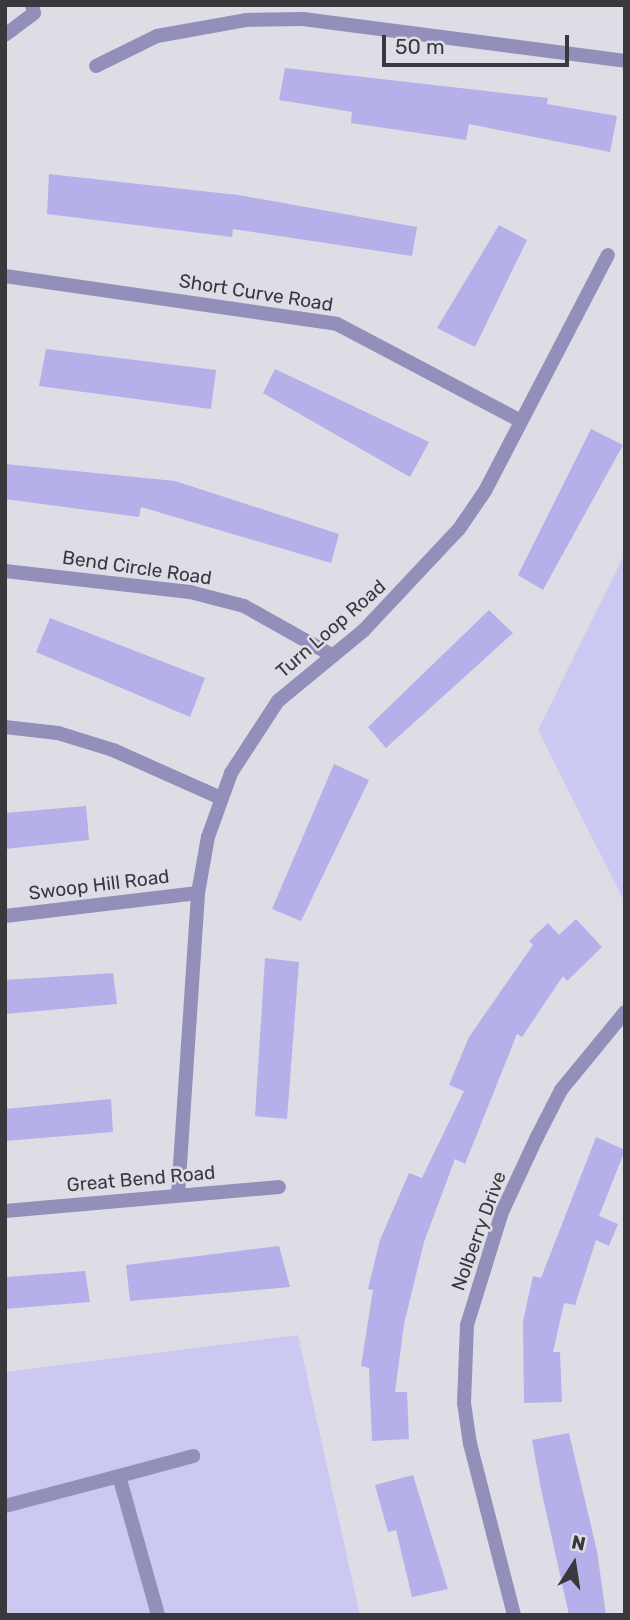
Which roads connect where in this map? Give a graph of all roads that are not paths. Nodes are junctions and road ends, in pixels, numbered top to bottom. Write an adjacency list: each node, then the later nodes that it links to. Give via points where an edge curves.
1 (32, 5): 2 (street, via 34,12)
2 (5, 35)
3 (625, 61): 4 (street, via 303,19 246,20 157,36)
4 (96, 66)
5 (608, 255): 7 (street, Turn Loop Road)
6 (5, 276): 7 (street, Short Curve Road, via 337,324)
7 (521, 421): 9 (street, Turn Loop Road, via 459,529 393,602)
8 (5, 571): 9 (street, Bend Circle Road, via 191,592 244,606)
9 (333, 656): 11 (street, Turn Loop Road, via 278,701 247,745)
10 (5, 727): 11 (street, via 58,733 113,750)
11 (221, 798): 12 (street, Turn Loop Road)
12 (198, 893): 13 (street, Swoop Hill Road); 16 (street, Turn Loop Road)
13 (5, 916)
14 (625, 1012): 22 (street, Nolberry Drive, via 561,1090 537,1137 502,1212 467,1325 464,1403 470,1444)
15 (279, 1187): 16 (street, Great Bend Road)
16 (178, 1195): 17 (street, Great Bend Road)
17 (5, 1211)
18 (193, 1457): 19 (street)
19 (119, 1476): 20 (street); 21 (street)
20 (5, 1506)
21 (158, 1615)
22 (514, 1615)

